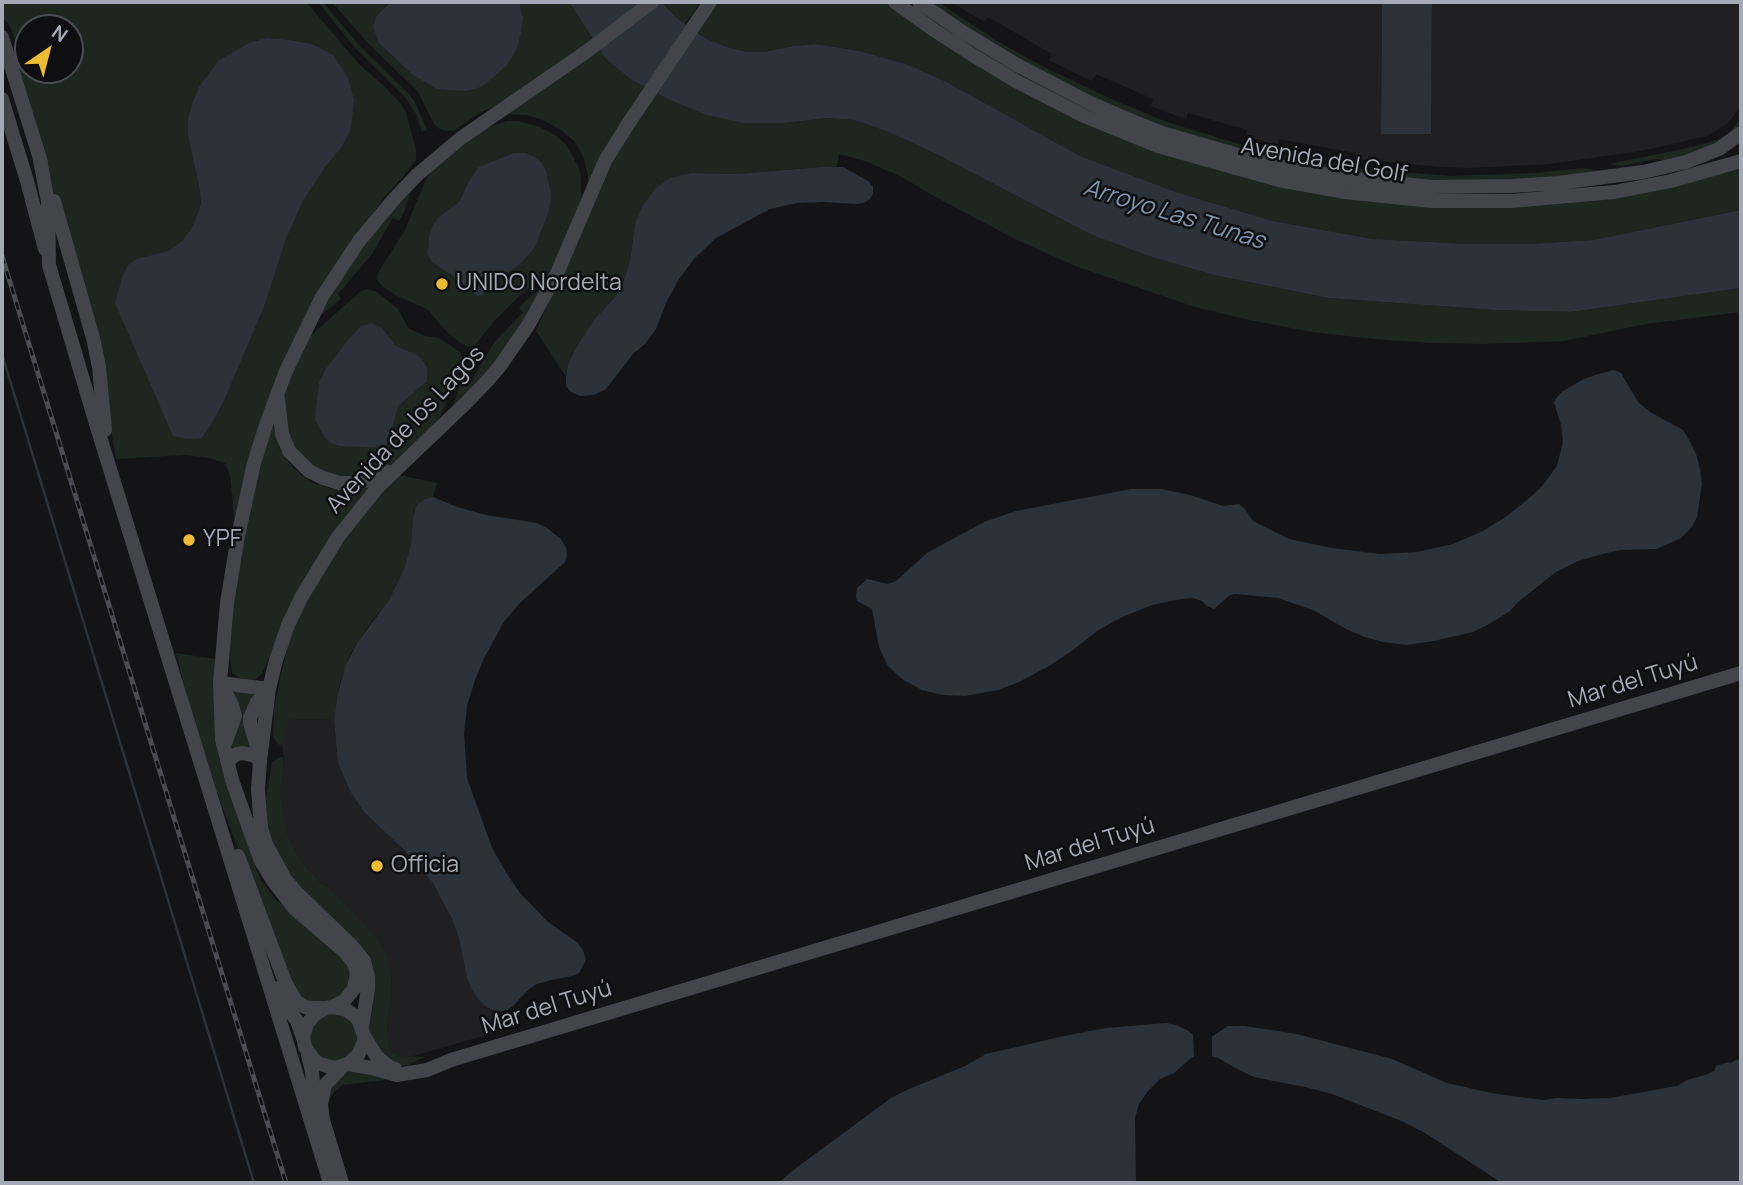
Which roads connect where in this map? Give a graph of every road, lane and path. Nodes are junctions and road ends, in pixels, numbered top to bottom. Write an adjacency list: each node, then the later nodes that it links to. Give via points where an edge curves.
1 (652, 2): 14 (street, via 461,138 395,198 322,297)
2 (710, 2): 15 (street, Avenida de los Lagos, via 606,161 558,271 529,324 489,379)
3 (895, 2): 9 (street, Avenida del Golf, via 982,60 1084,116 1158,146 1279,180 1432,201 1511,201 1614,192)
4 (919, 2): 7 (street, Avenida del Golf, via 1017,65 1132,121 1282,167 1346,178 1432,187 1559,183 1686,162 1719,149)
5 (2, 37): 8 (street)
6 (2, 103): 10 (street)
7 (1741, 133)
8 (39, 155): 11 (street); 13 (street)
9 (1741, 161)
10 (27, 181): 11 (street); 12 (street)
11 (49, 234): 12 (street); 13 (street, via 64,254)
12 (49, 265): 16 (street)
13 (86, 313): 16 (street)
14 (277, 394): 15 (street, via 289,450 309,471 339,483 354,483); 18 (street, via 254,463 238,537)
15 (398, 467): 19 (street, Avenida de los Lagos, via 338,537 307,587 288,625)
16 (123, 510): 21 (street)
17 (1741, 673): 28 (street, Mar del Tuyú)
18 (220, 683): 19 (street); 20 (street)
19 (269, 689): 22 (street, Avenida de los Lagos)
20 (225, 755): 22 (street, via 255,756); 23 (street)
21 (198, 758): 24 (street); 25 (street, via 291,993 301,1005)
22 (260, 764): 23 (street, via 249,784); 26 (street, Avenida de los Lagos, via 261,828 274,861 296,892 364,961 368,988)
23 (232, 780): 25 (street, via 272,881 295,909 354,963 354,989 344,1001)
24 (224, 838): 27 (street, via 277,987 297,1021); 30 (street)
25 (329, 1007): 26 (street, via 350,1012); 27 (street, via 310,1018)
26 (363, 1031): 28 (street, via 383,1063 395,1069); 29 (street, via 362,1049)
27 (304, 1045): 29 (street, via 320,1064); 30 (street, via 313,1071)
28 (451, 1060): 29 (street, via 397,1075)
29 (345, 1065): 32 (street, via 325,1085 321,1104)
30 (320, 1149): 31 (street)
31 (330, 1183)
32 (342, 1183)

